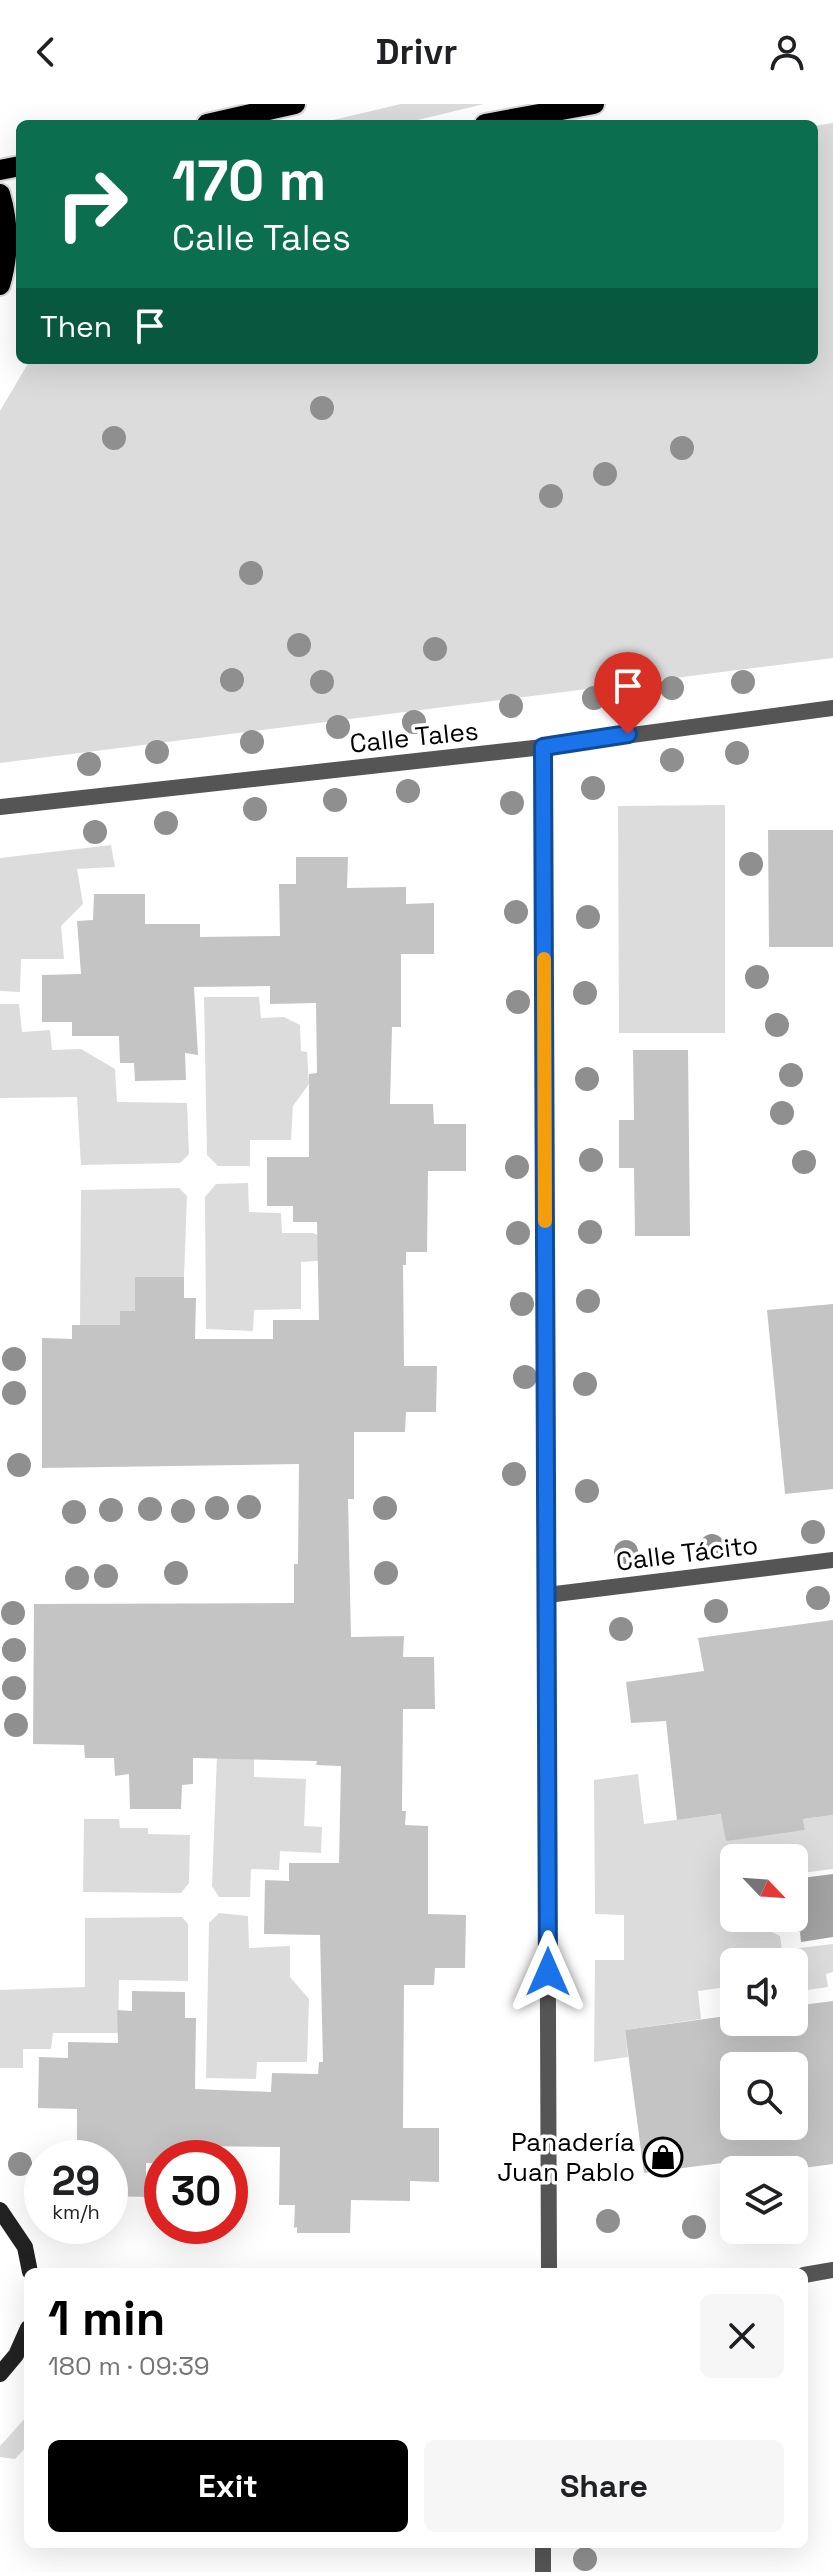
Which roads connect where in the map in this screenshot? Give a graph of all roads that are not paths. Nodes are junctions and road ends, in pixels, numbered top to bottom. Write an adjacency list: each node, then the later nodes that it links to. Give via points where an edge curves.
1 (295, 104): 3 (main road)
2 (594, 104): 4 (main road)
3 (225, 120)
4 (507, 120)
5 (0, 194): 6 (main road)
6 (13, 259): 7 (main road)
7 (0, 285)
8 (833, 708): 9 (street, Calle Tales)
9 (543, 747): 10 (street, Calle Tales); 12 (street)
10 (0, 807)
11 (833, 1560): 12 (street, Calle Tácito)
12 (547, 1595): 15 (street)
13 (0, 2210): 14 (main road, via 25,2247)
14 (29, 2268)
15 (549, 2268)
16 (833, 2270): 17 (street)
17 (808, 2274)
18 (24, 2337): 19 (main road)
19 (0, 2374)
20 (543, 2548): 21 (street)
21 (543, 2572)

